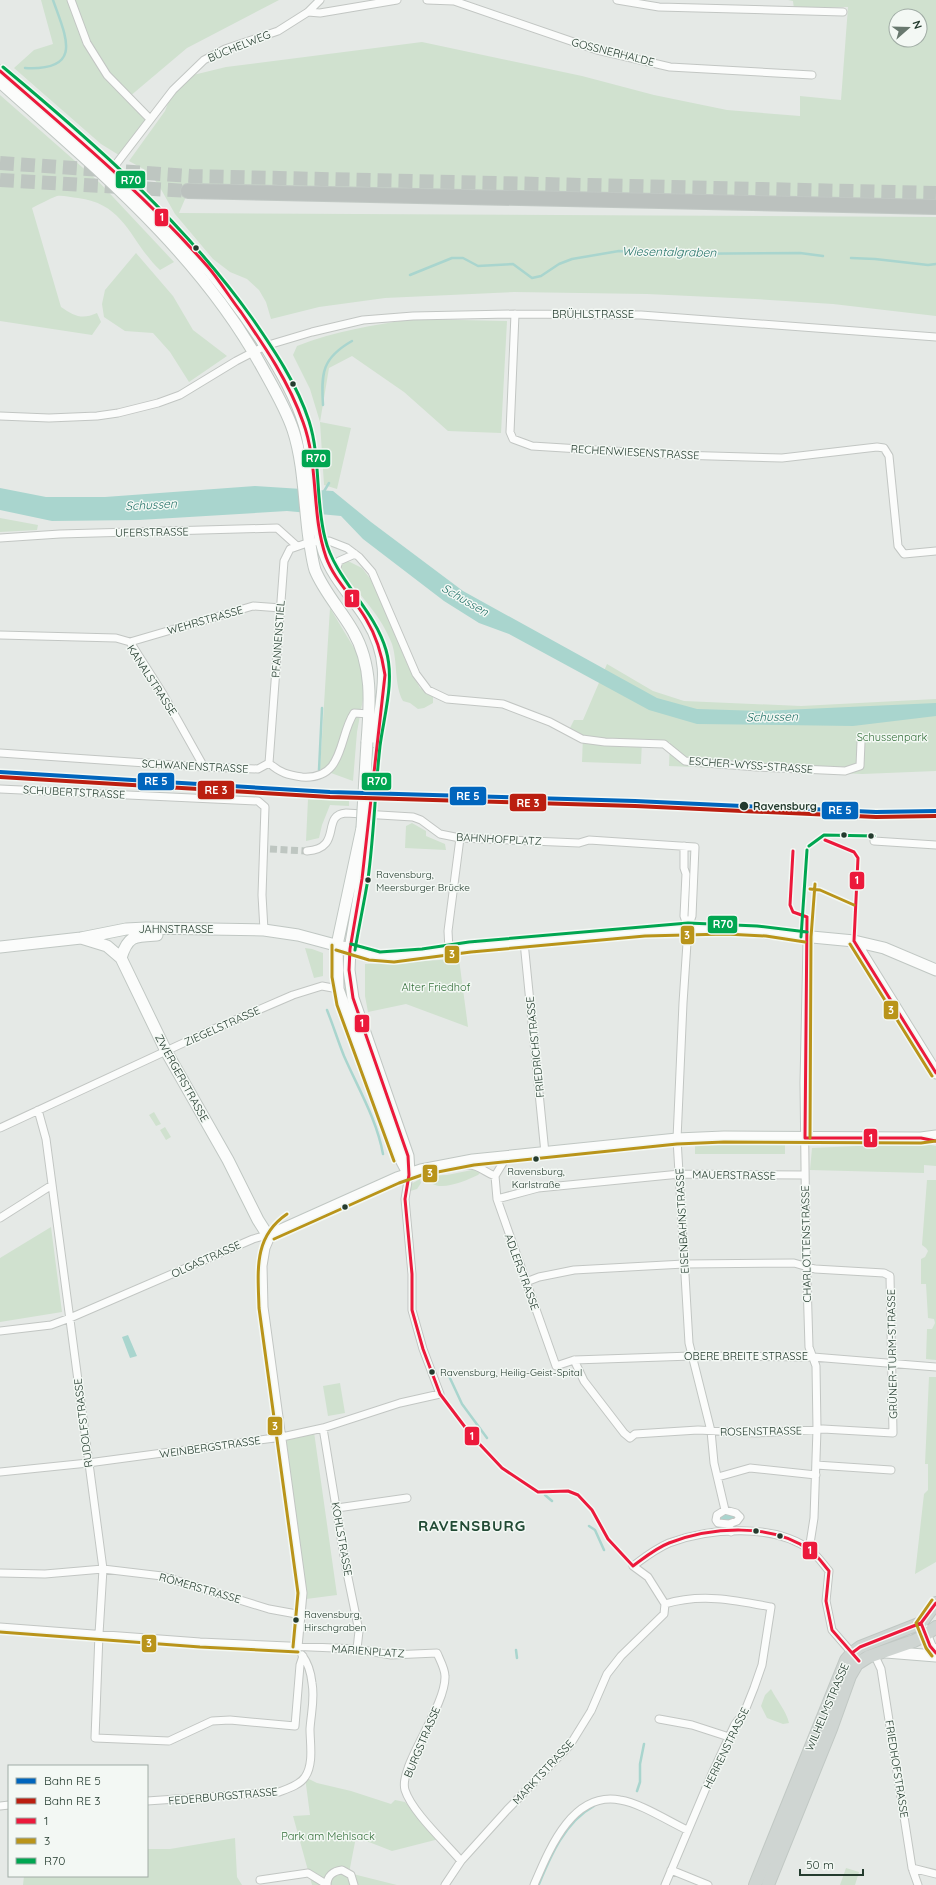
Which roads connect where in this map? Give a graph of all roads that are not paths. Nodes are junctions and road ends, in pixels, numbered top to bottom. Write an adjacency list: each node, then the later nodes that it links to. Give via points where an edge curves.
1 (71, 0): 11 (street, via 87,43 108,75)
2 (320, 0): 6 (street, BÜCHELWEG)
3 (397, 0): 6 (street, via 320,13)
4 (426, 0): 9 (street, GOSSNERHALDE, via 454,1 597,50 670,66)
5 (617, 0): 7 (street, via 659,7)
6 (308, 12): 11 (street, BÜCHELWEG, via 278,31 204,60 172,90)
7 (843, 12)
8 (0, 71): 12 (main road)
9 (809, 75)
10 (0, 82): 12 (main road)
11 (150, 118): 12 (street, BÜCHELWEG)
12 (109, 173): 17 (main road, via 171,227 209,269); 18 (main road, via 194,268 221,302)
13 (188, 191): 14 (highway)
14 (936, 208)
15 (515, 314): 16 (street, BRÜHLSTRASSE, via 641,315); 17 (street, BRÜHLSTRASSE, via 362,320); 24 (street, RECHENWIESENSTRASSE, via 510,432 513,439 532,446 782,458 884,448 888,456 898,546 904,554)
16 (936, 337)
17 (265, 346): 18 (street, BRÜHLSTRASSE); 20 (main road, via 288,386 304,423 310,451)
18 (254, 352): 19 (street, BRÜHLSTRASSE, via 180,395 118,413 49,418); 20 (main road, via 293,429)
19 (0, 416)
20 (307, 477): 22 (main road, via 317,518); 22 (main road, via 306,517)
21 (0, 538): 23 (street, UFERSTRASSE, via 277,528)
22 (315, 541): 23 (street); 25 (street, ESCHER-WYSS-STRASSE, via 340,545); 26 (main road); 30 (main road, via 316,571 354,633 365,659 370,695)
23 (297, 546): 27 (street, PFANNENSTIEL, via 290,549 284,561)
24 (936, 551)
25 (355, 554): 26 (street, via 338,561); 32 (street, ESCHER-WYSS-STRASSE, via 372,572 416,674 428,690 447,700 503,704 550,722 582,739 664,744 685,761 693,762 845,771 860,766)
26 (335, 574): 31 (main road, via 367,620 381,650 385,676)
27 (281, 608): 29 (street, WEHRSTRASSE, via 253,606); 34 (street, PFANNENSTIEL)
28 (0, 635): 29 (street, KANALSTRASSE, via 116,638)
29 (130, 642): 35 (street, KANALSTRASSE)
30 (369, 714): 31 (main road); 34 (street, via 354,713 349,720 340,752 331,768 319,775 286,775)
31 (372, 742): 37 (main road, bridge)
32 (861, 742)
33 (0, 752): 35 (street, SCHWANENSTRASSE)
34 (269, 763): 35 (street, SCHWANENSTRASSE, via 258,769)
35 (204, 767)
36 (0, 789): 46 (street, SCHUBERTSTRASSE, via 258,800 265,807 266,849 262,895)
37 (365, 828): 51 (main road); 53 (main road, via 362,879)
38 (460, 838): 41 (street, BAHNHOFPLATZ, via 579,843 589,840); 43 (street, BAHNHOFPLATZ, via 440,834 413,817 340,814 335,817 327,844 319,850); 54 (street, via 448,931)
39 (874, 841): 40 (street)
40 (936, 845)
41 (684, 846): 42 (street, BAHNHOFPLATZ); 44 (street, EISENBAHNSTRASSE, via 684,916)
42 (695, 847): 44 (street, EISENBAHNSTRASSE, via 692,916)
43 (307, 851)
44 (688, 928): 47 (main road, JAHNSTRASSE, via 757,931); 50 (main road, JAHNSTRASSE); 65 (street, EISENBAHNSTRASSE)
45 (184, 929): 46 (main road, JAHNSTRASSE); 48 (main road, JAHNSTRASSE, via 126,929); 55 (main road, via 168,934 133,938 125,943)
46 (264, 930): 51 (main road, JAHNSTRASSE)
47 (806, 937): 49 (main road, JAHNSTRASSE); 63 (street, CHARLOTTENSTRASSE)
48 (80, 938): 52 (main road, JAHNSTRASSE); 55 (main road, ZWERGERSTRASSE, via 107,946)
49 (854, 941): 56 (main road, JAHNSTRASSE, via 884,948); 59 (main road)
50 (524, 942): 54 (main road, JAHNSTRASSE); 67 (street, FRIEDRICHSTRASSE)
51 (337, 945): 53 (main road, JAHNSTRASSE); 57 (main road)
52 (0, 947)
53 (350, 949): 54 (main road, JAHNSTRASSE, via 380,957); 71 (main road, via 349,970 353,998 408,1156)
54 (449, 950)
55 (121, 958): 58 (main road, ZWERGERSTRASSE)
56 (936, 970)
57 (338, 989): 58 (street, ZIEGELSTRASSE, via 322,986 293,995); 71 (main road, via 397,1152)
58 (166, 1051): 60 (street, ZIEGELSTRASSE); 77 (main road, ZWERGERSTRASSE, via 242,1185 258,1220 265,1231)
59 (936, 1073)
60 (38, 1110): 61 (street, ZIEGELSTRASSE); 74 (street, RUDOLFSTRASSE, via 46,1139)
61 (0, 1128)
62 (936, 1136): 64 (main road)
63 (804, 1138): 64 (main road, OLGASTRASSE); 65 (main road, OLGASTRASSE); 73 (street, CHARLOTTENSTRASSE)
64 (922, 1138): 66 (main road)
65 (677, 1139): 67 (main road, OLGASTRASSE); 70 (street, EISENBAHNSTRASSE)
66 (936, 1141)
67 (545, 1153): 68 (main road, OLGASTRASSE)
68 (507, 1156): 69 (main road, OLGASTRASSE); 72 (street)
69 (445, 1165): 71 (main road, OLGASTRASSE); 72 (street, via 472,1165)
70 (680, 1174): 73 (street, MAUERSTRASSE); 75 (street, MAUERSTRASSE, via 538,1188); 78 (street, EISENBAHNSTRASSE)
71 (409, 1175): 77 (main road, OLGASTRASSE, via 364,1191); 89 (street, WEINBERGSTRASSE, via 405,1199 412,1274 412,1310 440,1394 400,1403)
72 (495, 1176): 75 (street, ADLERSTRASSE)
73 (805, 1176): 79 (street, CHARLOTTENSTRASSE)
74 (52, 1185): 76 (street); 81 (street, RUDOLFSTRASSE)
75 (497, 1199): 80 (street, ADLERSTRASSE)
76 (0, 1218)
77 (272, 1234): 81 (street, OLGASTRASSE, via 253,1238); 93 (street, via 262,1266 264,1307)
78 (684, 1264): 79 (street, via 794,1263); 80 (street, via 574,1270 539,1276); 83 (street, EISENBAHNSTRASSE)
79 (806, 1267): 84 (street, CHARLOTTENSTRASSE, via 809,1347); 86 (street, GRÜNER-TURM-STRASSE, via 884,1273 890,1276)
80 (526, 1282): 87 (street, ADLERSTRASSE)
81 (70, 1318): 82 (street, OLGASTRASSE, via 50,1325); 94 (street, RUDOLFSTRASSE)
82 (0, 1331)
83 (692, 1356): 84 (street, OBERE BREITE STRASSE); 85 (street, OBERE BREITE STRASSE); 91 (street, EISENBAHNSTRASSE)
84 (813, 1357): 86 (street, OBERE BREITE STRASSE); 90 (street, CHARLOTTENSTRASSE, via 816,1366)
85 (574, 1360): 87 (street, OBERE BREITE STRASSE); 91 (street, ROSENSTRASSE, via 584,1381 630,1438 635,1434)
86 (892, 1363): 88 (street, OBERE BREITE STRASSE); 92 (street, GRÜNER-TURM-STRASSE)
87 (556, 1366)
88 (936, 1367)
89 (323, 1428): 93 (street, WEINBERGSTRASSE); 101 (street, KOHLSTRASSE)
90 (817, 1429): 91 (street, ROSENSTRASSE, via 756,1433); 92 (street, ROSENSTRASSE); 95 (street, CHARLOTTENSTRASSE)
91 (711, 1431): 99 (street, EISENBAHNSTRASSE)
92 (893, 1433)
93 (282, 1437): 94 (street, WEINBERGSTRASSE); 110 (street, via 303,1593)
94 (88, 1463): 97 (street, WEINBERGSTRASSE); 106 (street, RUDOLFSTRASSE)
95 (816, 1465): 96 (street); 98 (street, CHARLOTTENSTRASSE)
96 (891, 1470)
97 (0, 1472)
98 (816, 1475): 99 (street, via 750,1468); 105 (street, CHARLOTTENSTRASSE, via 814,1518)
99 (718, 1477): 102 (street, EISENBAHNSTRASSE)
100 (407, 1498): 101 (street)
101 (337, 1508): 116 (street, KOHLSTRASSE, via 359,1631)
102 (725, 1510): 103 (street, via 716,1520 718,1523); 103 (street, via 740,1517)
103 (729, 1524): 104 (street)
104 (731, 1532): 105 (street, via 771,1533); 109 (street, via 698,1534 669,1543 633,1566 648,1577)
105 (809, 1550): 121 (street, via 829,1571 826,1601 832,1630)
106 (103, 1569): 107 (street, RÖMERSTRASSE, via 45,1574); 110 (street, RÖMERSTRASSE, via 162,1576 269,1609); 114 (street, RUDOLFSTRASSE)
107 (0, 1573)
108 (936, 1603): 111 (main road)
109 (665, 1604): 123 (street, HERRENSTRASSE, via 685,1599 712,1598 771,1607 759,1673 744,1712); 126 (street, MARKTSTRASSE, via 664,1614 621,1656 607,1674 591,1711 570,1745)
110 (302, 1615): 115 (street)
111 (920, 1623): 113 (main road); 121 (main road, via 860,1647)
112 (0, 1627): 114 (street, MARIENPLATZ)
113 (932, 1631): 118 (main road); 119 (main road, via 930,1646)
114 (99, 1634): 115 (street, MARIENPLATZ); 120 (street, RUDOLFSTRASSE, via 95,1738 169,1741 212,1721 230,1720 295,1726)
115 (298, 1648): 116 (street, MARIENPLATZ); 120 (street, FEDERBURGSTRASSE)
116 (357, 1649): 117 (street, MARIENPLATZ, via 391,1655)
117 (437, 1653): 126 (street, BURGSTRASSE, via 445,1674 445,1686 409,1766 404,1787 413,1806)
118 (878, 1653): 119 (main road); 121 (main road); 127 (street, FRIEDHOFSTRASSE)
119 (936, 1655)
120 (303, 1656): 124 (street, FEDERBURGSTRASSE, via 314,1695 310,1727 310,1762 305,1777 292,1787 279,1792)
121 (856, 1657): 137 (main road, WILHELMSTRASSE, via 841,1672); 138 (main road, WILHELMSTRASSE, via 831,1729)
122 (660, 1719): 123 (street, via 692,1725)
123 (729, 1737): 125 (street, HERRENSTRASSE)
124 (148, 1801)
125 (687, 1830): 128 (street, HERRENSTRASSE); 134 (street, via 637,1804 621,1800 598,1800 581,1809 566,1823)
126 (461, 1861): 133 (street, MARKTSTRASSE)
127 (912, 1868): 129 (street); 139 (street, FRIEDHOFSTRASSE)
128 (671, 1870): 135 (street, HERRENSTRASSE); 136 (street)
129 (936, 1874)
130 (260, 1880): 131 (street, via 308,1873)
131 (326, 1884): 132 (street, via 331,1874 342,1870 351,1875)
132 (354, 1885)
133 (445, 1885)
134 (534, 1885)
135 (665, 1885)
136 (708, 1885)
137 (755, 1885)
138 (768, 1885)
139 (918, 1885)

